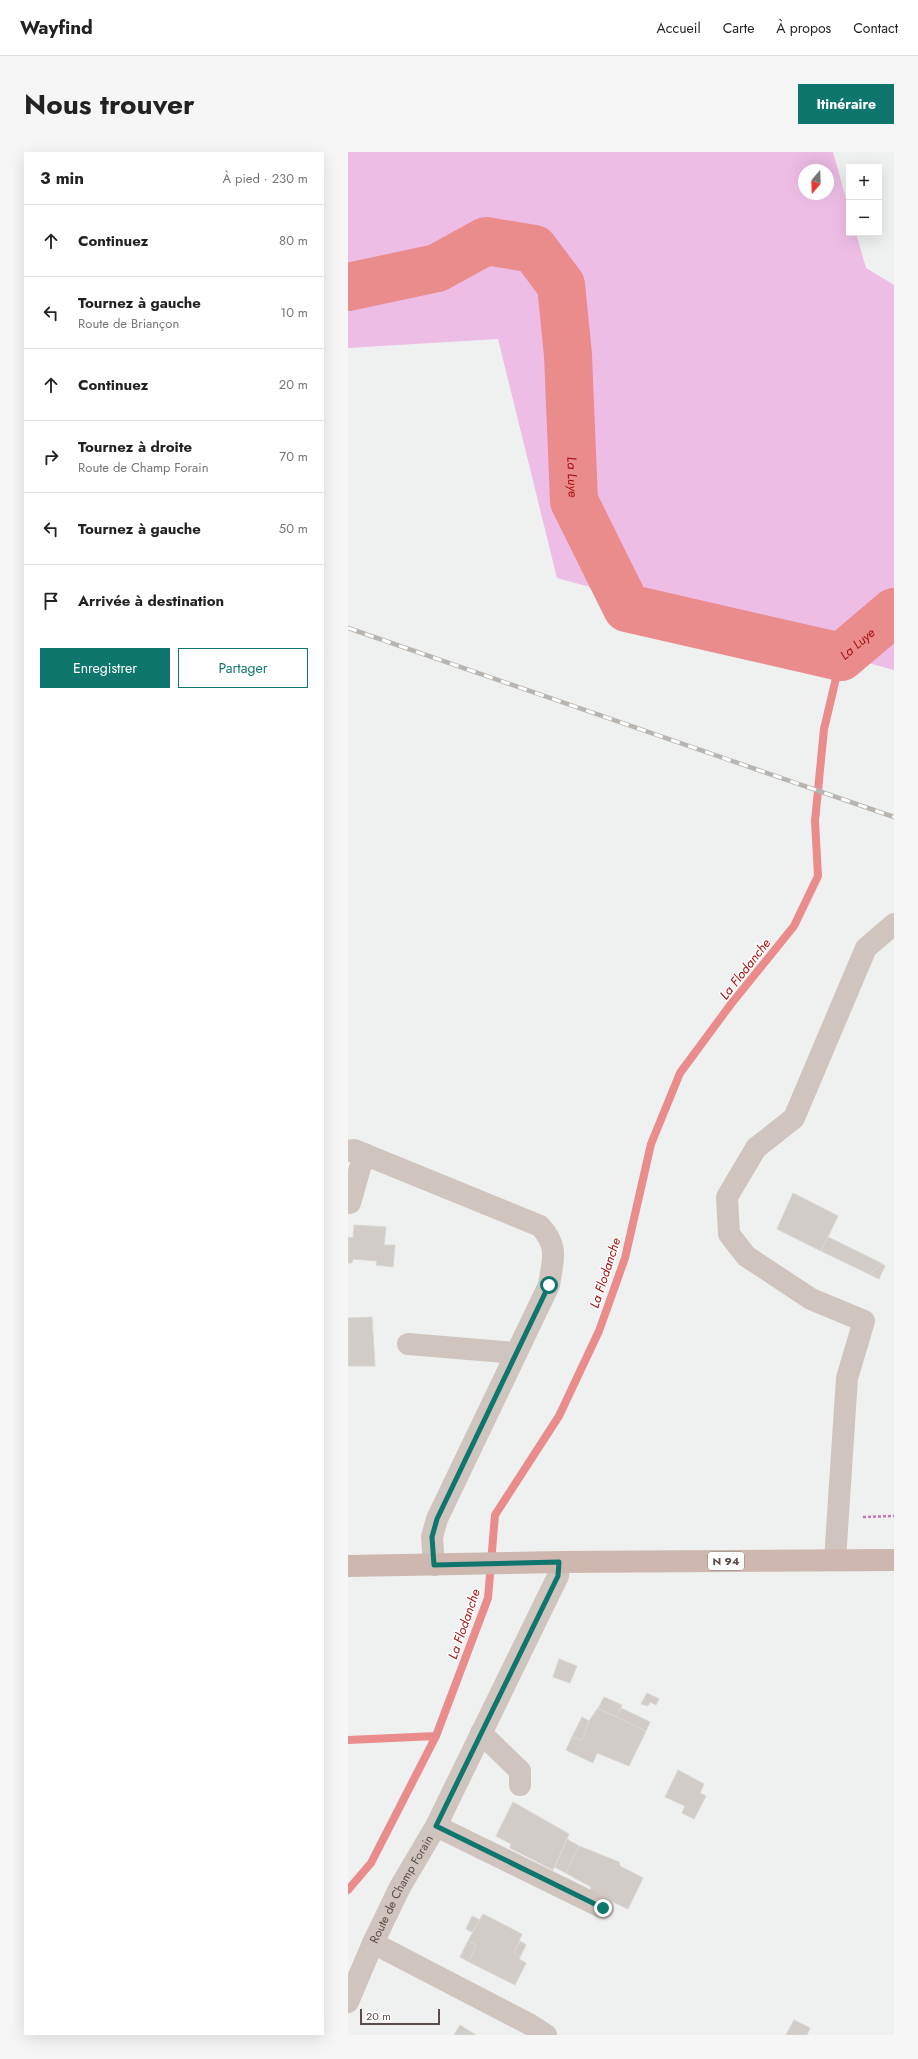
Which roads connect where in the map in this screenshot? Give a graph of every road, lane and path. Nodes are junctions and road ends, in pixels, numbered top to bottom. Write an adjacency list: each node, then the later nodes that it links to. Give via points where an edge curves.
1 (894, 924): 7 (street, via 866,948 794,1118 756,1148 727,1197 729,1234 746,1256 811,1299 864,1321 847,1378)
2 (355, 1152): 3 (street); 5 (street, via 540,1226 550,1236 553,1256 549,1285)
3 (350, 1203)
4 (408, 1344): 5 (street)
5 (516, 1353): 11 (street, via 437,1519 432,1537)
6 (894, 1516): 7 (path)
7 (837, 1519): 8 (street)
8 (835, 1560): 9 (main road, N 94); 10 (main road, N 94)
9 (894, 1560)
10 (559, 1562): 11 (main road, N 94); 13 (street, Route de Champ Forain, via 558,1576)
11 (434, 1565): 12 (main road, N 94)
12 (348, 1566)
13 (481, 1733): 14 (street, via 520,1770); 15 (street, Route de Champ Forain)
14 (520, 1785)
15 (436, 1826): 16 (street); 17 (street, Route de Champ Forain, via 400,1887)
16 (603, 1908)
17 (373, 1943): 18 (street, Route de Champ Forain); 19 (street)
18 (348, 2002)
19 (546, 2035)

